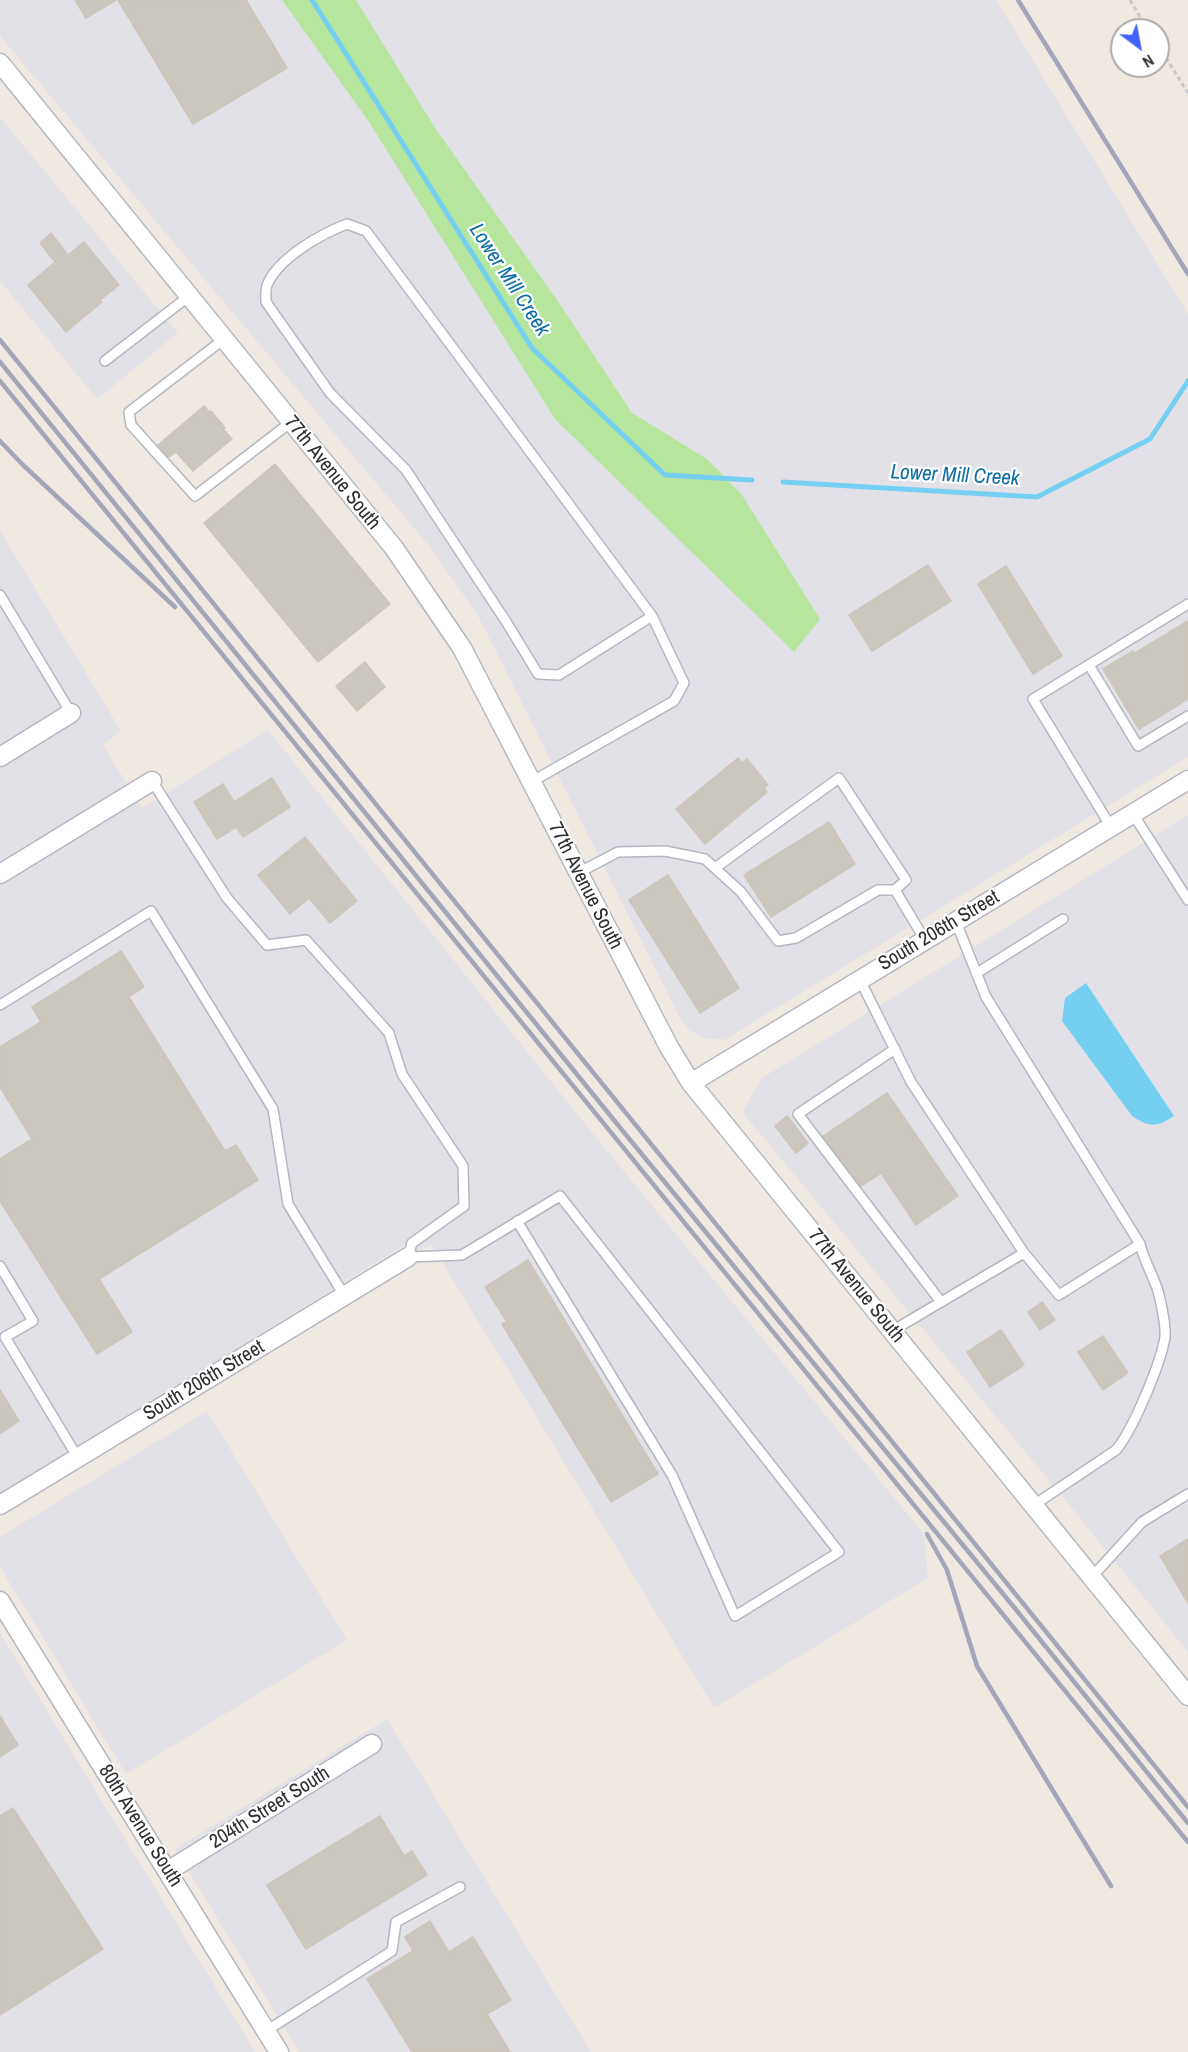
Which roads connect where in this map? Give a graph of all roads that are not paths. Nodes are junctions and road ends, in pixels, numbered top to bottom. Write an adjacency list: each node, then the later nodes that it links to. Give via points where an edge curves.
1 (0, 63): 2 (street, 77th Avenue South)
2 (189, 296): 3 (street, 77th Avenue South); 4 (lane)
3 (224, 339): 5 (street, 77th Avenue South); 5 (lane, via 129,412 130,426 195,496)
4 (105, 361)
5 (291, 422): 15 (street, 77th Avenue South, via 394,548 436,608 462,648)
6 (0, 595): 10 (lane)
7 (1188, 604): 9 (lane)
8 (652, 616): 8 (lane, via 366,231 347,224 323,234 283,263 267,284 266,302 330,393 406,470 538,674 559,675); 15 (lane, via 684,683 674,700)
9 (1089, 664): 11 (lane, via 1138,746); 17 (lane, via 1033,699)
10 (71, 713): 12 (street)
11 (1188, 716)
12 (0, 757)
13 (1188, 780): 16 (street, South 206th Street)
14 (152, 781): 20 (street); 34 (lane, via 227,898 267,945 306,940 389,1033 402,1074 463,1166 464,1206 412,1244)
15 (531, 782): 19 (street, 77th Avenue South)
16 (1133, 814): 17 (street, South 206th Street); 22 (lane)
17 (1111, 827): 24 (street, South 206th Street)
18 (715, 868): 19 (lane, via 705,859 665,851 618,852); 21 (lane, via 741,892 778,941 796,938 878,890); 21 (lane, via 839,778 906,880)
19 (578, 873): 30 (street, 77th Avenue South)
20 (0, 874)
21 (896, 890): 25 (lane)
22 (1188, 900)
23 (1063, 919): 26 (lane)
24 (956, 922): 25 (street, South 206th Street); 26 (lane)
25 (925, 940): 27 (street, South 206th Street)
26 (976, 974): 32 (lane, via 986,997)
27 (860, 980): 29 (lane); 30 (street, South 206th Street)
28 (0, 1005): 36 (lane, via 151,911 273,1109 288,1204)
29 (895, 1049): 33 (lane, via 910,1082); 37 (lane, via 798,1114)
30 (691, 1083): 38 (street, 77th Avenue South)
31 (517, 1221): 31 (lane, via 560,1196 839,1552 735,1616 672,1475); 34 (lane, via 462,1255)
32 (1140, 1244): 33 (lane, via 1059,1295); 42 (lane, via 1158,1291 1165,1335 1159,1362 1126,1438 1116,1449)
33 (1024, 1253): 37 (lane)
34 (408, 1257): 36 (street, South 206th Street)
35 (0, 1266): 39 (lane, via 33,1321 5,1337)
36 (344, 1295): 39 (street, South 206th Street)
37 (941, 1302): 38 (lane)
38 (892, 1331): 42 (street, 77th Avenue South)
39 (78, 1458): 41 (street, South 206th Street)
40 (1188, 1494): 43 (lane, via 1142,1522)
41 (0, 1505)
42 (1034, 1505): 43 (street, 77th Avenue South)
43 (1092, 1577): 45 (street, 77th Avenue South)
44 (0, 1601): 47 (street, 80th Avenue South)
45 (1188, 1696)
46 (372, 1744): 47 (street, 204th Street South)
47 (168, 1871): 49 (street, 80th Avenue South)
48 (460, 1887): 49 (lane, via 396,1922 392,1951)
49 (266, 2031): 50 (street, 80th Avenue South)
50 (279, 2052)

